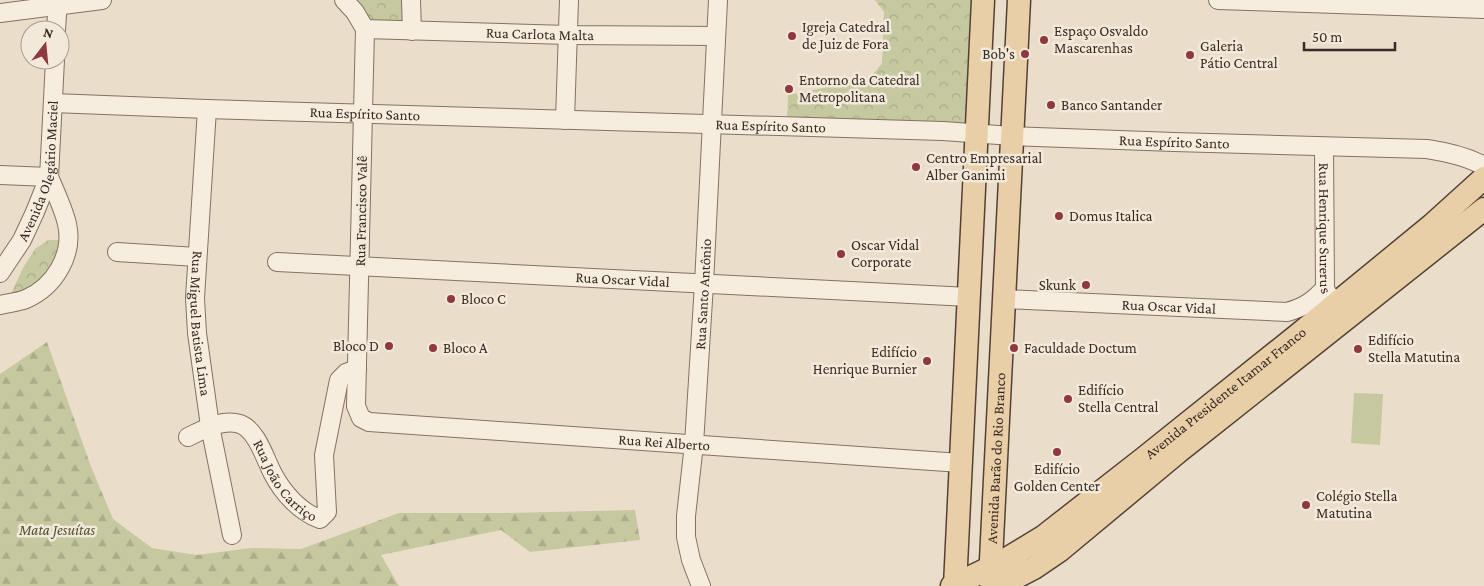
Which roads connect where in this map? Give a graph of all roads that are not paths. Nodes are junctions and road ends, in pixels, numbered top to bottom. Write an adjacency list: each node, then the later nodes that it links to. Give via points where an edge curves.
1 (102, 0): 9 (street)
2 (344, 0): 13 (street)
3 (411, 0): 14 (street)
4 (569, 0): 15 (street)
5 (718, 0): 16 (street, Rua Santo Antônio)
6 (983, 0): 23 (main road)
7 (1018, 0): 24 (main road, Avenida Barão do Rio Branco)
8 (1218, 0): 10 (street)
9 (58, 3): 11 (street); 12 (street)
10 (1484, 9)
11 (0, 13)
12 (57, 20)
13 (365, 29): 14 (street, Rua Carlota Malta); 20 (street, Rua Francisco Valê)
14 (412, 31): 15 (street, Rua Carlota Malta)
15 (568, 35): 16 (street, Rua Carlota Malta); 21 (street)
16 (716, 36): 22 (street, Rua Santo Antônio)
17 (55, 70): 18 (street, Avenida Olegário Maciel)
18 (53, 103): 19 (street, Rua Espírito Santo); 28 (street, Avenida Olegário Maciel)
19 (207, 109): 20 (street, Rua Espírito Santo); 32 (street, Rua Miguel Batista Lima)
20 (363, 114): 21 (street, Rua Espírito Santo); 34 (street, Rua Francisco Valê)
21 (565, 120): 22 (street, Rua Espírito Santo)
22 (711, 124): 23 (street, Rua Espírito Santo); 36 (street, Rua Santo Antônio)
23 (978, 133): 24 (street, Rua Espírito Santo); 38 (main road)
24 (1012, 136): 25 (street, Rua Espírito Santo); 39 (main road, Avenida Barão do Rio Branco)
25 (1324, 146): 26 (street, Rua Espírito Santo, via 1427,149 1468,158); 37 (street, Rua Henrique Surerus)
26 (1484, 166)
27 (0, 175): 28 (street)
28 (49, 177): 35 (street, Avenida Olegário Maciel, via 22,240); 40 (street, via 68,224 68,246 61,268 48,286 26,299)
29 (1484, 178): 37 (main road, Avenida Presidente Itamar Franco, via 1432,225)
30 (1484, 209): 52 (main road, Avenida Presidente Itamar Franco, via 1178,452 1059,551 1034,568)
31 (117, 252): 32 (street)
32 (197, 257): 45 (street, Rua Miguel Batista Lima, via 197,333)
33 (277, 262): 34 (street, Rua Oscar Vidal)
34 (360, 266): 36 (street, Rua Oscar Vidal); 43 (street, Rua Francisco Valê)
35 (0, 273)
36 (704, 284): 38 (street, Rua Oscar Vidal); 47 (street, Rua Santo Antônio)
37 (1333, 293): 41 (street, Rua Oscar Vidal); 42 (main road, Avenida Presidente Itamar Franco)
38 (969, 297): 48 (main road)
39 (1004, 300): 41 (street, Rua Oscar Vidal); 50 (main road, Avenida Barão do Rio Branco)
40 (0, 305)
41 (1287, 312): 42 (street)
42 (1299, 334): 51 (main road, Avenida Presidente Itamar Franco, via 1144,459 1043,537)
43 (357, 369): 44 (street, Rua Francisco Valê, via 356,406 361,418); 45 (street, Rua João Carriço, via 339,380 324,456 327,512 320,519 304,511 290,497 274,476 253,434 240,424)
44 (369, 422): 47 (street, Rua Rei Alberto)
45 (210, 426): 46 (street, Rua João Carriço); 49 (street, Rua Miguel Batista Lima)
46 (188, 437)
47 (694, 444): 48 (street, Rua Rei Alberto); 53 (street, Rua Santo Antônio, via 686,537)
48 (961, 463): 54 (main road)
49 (232, 535)
50 (991, 545): 51 (main road); 52 (main road, Avenida Barão do Rio Branco)
51 (1018, 552): 52 (main road, Avenida Presidente Itamar Franco)
52 (993, 580): 54 (main road, Avenida Presidente Itamar Franco)
53 (701, 586)
54 (954, 586)

